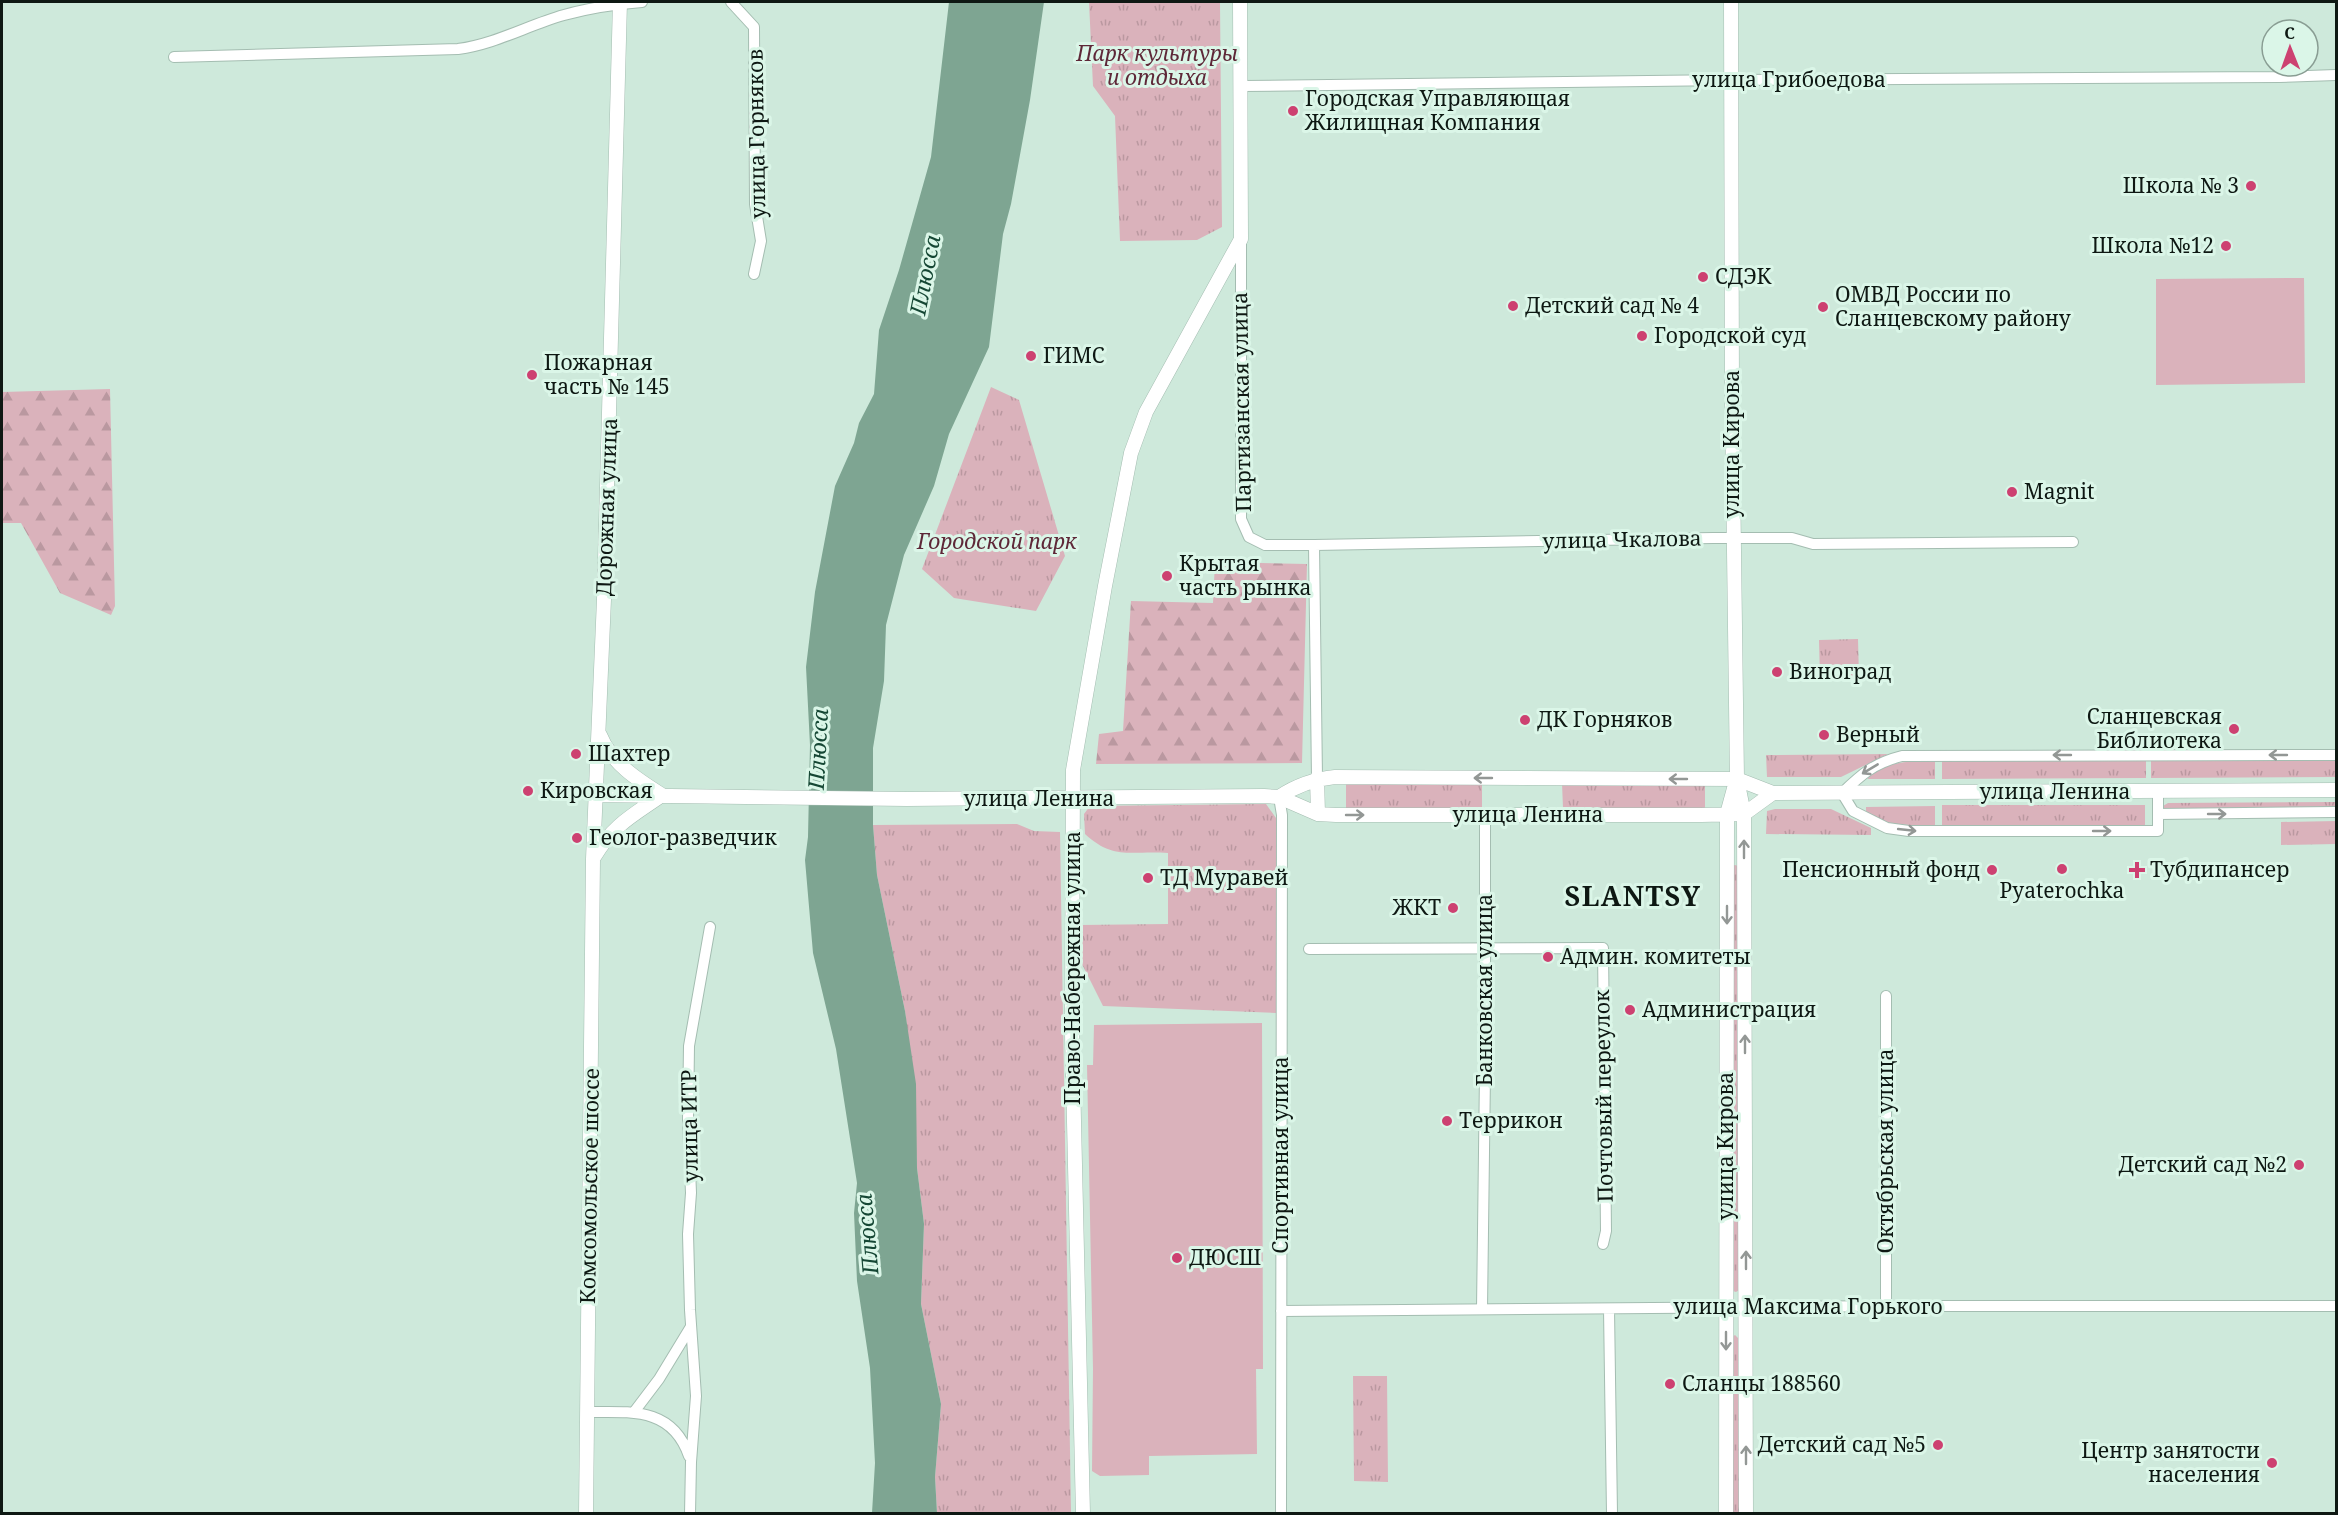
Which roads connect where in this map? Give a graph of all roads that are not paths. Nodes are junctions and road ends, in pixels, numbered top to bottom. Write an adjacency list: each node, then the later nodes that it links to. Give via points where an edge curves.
1 (642, 2): 5 (street)
2 (731, 2): 11 (street, улица Горняков, via 754,27 755,204 761,242)
3 (1240, 2): 9 (main road, Партизанская улица)
4 (1731, 2): 8 (main road, улица Кирова)
5 (620, 3): 6 (street, via 563,15 477,47 458,50); 15 (main road, Дорожная улица)
6 (174, 57)
7 (2337, 75): 8 (street, улица Грибоедова)
8 (1731, 80): 9 (street, улица Грибоедова); 12 (main road, улица Кирова)
9 (1242, 86): 10 (main road, Партизанская улица)
10 (1241, 238): 14 (street, Партизанская улица, via 1242,519 1249,537 1265,545); 26 (main road, Право-Набережная улица, via 1146,412 1131,453 1075,759)
11 (754, 274)
12 (1733, 538): 13 (street, улица Чкалова, via 1792,538 1813,544); 14 (street, улица Чкалова); 18 (main road, улица Кирова)
13 (2073, 542)
14 (1314, 545): 17 (street)
15 (599, 731): 23 (main road, Дорожная улица); 24 (main road, via 604,747 615,760)
16 (2337, 754): 22 (street, one-way to 22, via 1902,756 1865,771)
17 (1317, 778): 18 (main road, улица Ленина, one-way to 17); 25 (main road, улица Ленина); 28 (main road)
18 (1737, 779): 21 (main road, улица Ленина); 29 (main road, улица Кирова); 30 (main road, улица Кирова)
19 (2337, 790): 20 (main road, улица Ленина)
20 (2158, 791): 22 (main road, улица Ленина); 31 (street)
21 (1773, 793): 22 (main road, улица Ленина); 30 (main road)
22 (1842, 793): 31 (street, one-way to 31, via 1853,811 1887,828 1909,831 2158,831)
23 (595, 795): 24 (main road); 33 (main road, Комсомольское шоссе)
24 (662, 795): 26 (main road, улица Ленина); 33 (main road, via 611,832)
25 (1279, 797): 26 (main road, улица Ленина); 28 (main road, улица Ленина); 45 (street, Спортивная улица)
26 (1072, 799): 52 (main road, Право-Набережная улица, via 1072,1034)
27 (2337, 812): 31 (street, one-way to 27)
28 (1318, 814): 32 (main road, улица Ленина, one-way to 32)
29 (1727, 814): 30 (main road, улица Ленина); 32 (main road, улица Ленина); 42 (main road, улица Кирова, one-way to 42)
30 (1744, 814): 41 (main road, улица Кирова, one-way to 30)
31 (2158, 814)
32 (1485, 815): 35 (street, Банковская улица)
33 (593, 859): 47 (main road, Комсомольское шоссе)
34 (710, 927): 46 (street, улица ИТР, via 689,1046)
35 (1486, 948): 36 (street); 38 (street, Почтовый переулок, via 1603,948); 43 (street, Банковская улица)
36 (1308, 949)
37 (1886, 996): 39 (street, Октябрьская улица)
38 (1603, 1244)
39 (1886, 1306): 40 (street, улица Максима Горького); 41 (street, улица Максима Горького)
40 (2337, 1306)
41 (1746, 1307): 42 (street, улица Максима Горького); 56 (main road, улица Кирова, one-way to 41)
42 (1726, 1308): 44 (street, улица Максима Горького); 55 (main road, улица Кирова, one-way to 55)
43 (1482, 1309): 44 (street, улица Максима Горького); 45 (street, улица Максима Горького)
44 (1609, 1309): 54 (street)
45 (1281, 1311): 53 (street, Спортивная улица)
46 (691, 1326): 48 (street, via 659,1379); 49 (street, улица ИТР, via 696,1396)
47 (588, 1412): 48 (street, улица ИТР); 50 (main road, Комсомольское шоссе)
48 (632, 1412): 49 (street, улица ИТР, via 661,1420 674,1430)
49 (691, 1462): 51 (street, улица ИТР)
50 (586, 1514)
51 (690, 1514)
52 (1083, 1514)
53 (1281, 1514)
54 (1612, 1514)
55 (1726, 1514)
56 (1746, 1514)

